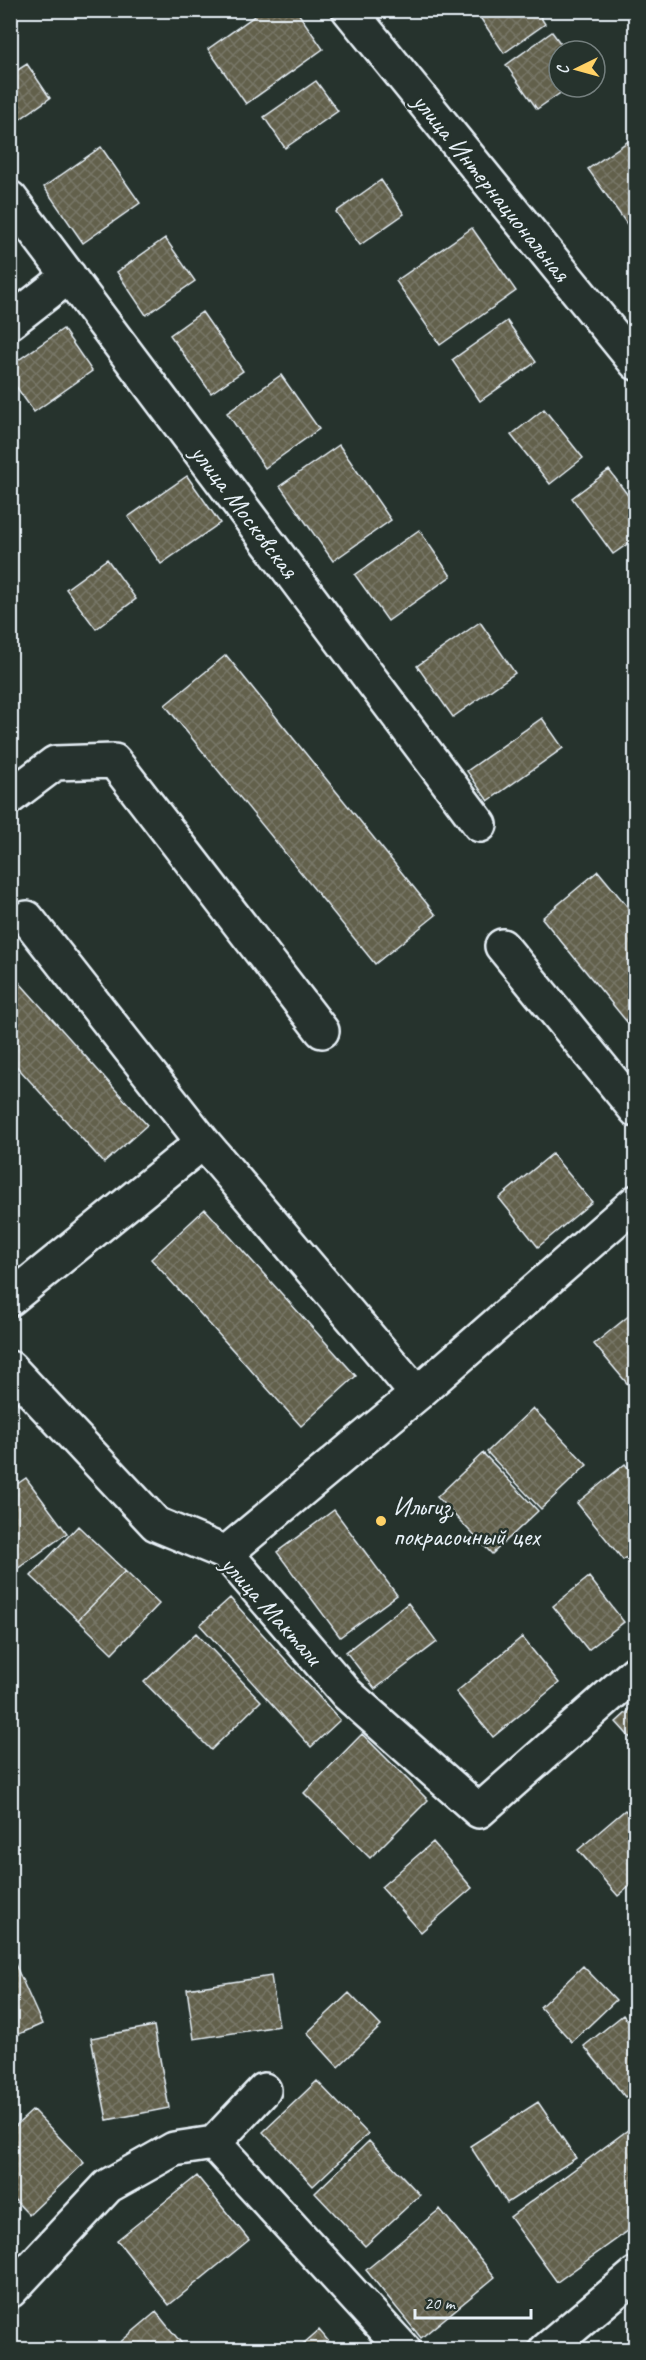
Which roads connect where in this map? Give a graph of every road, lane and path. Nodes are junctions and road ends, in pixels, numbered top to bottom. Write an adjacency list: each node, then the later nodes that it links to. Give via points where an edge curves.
1 (349, 10): 5 (street, улица Интернациональная)
2 (10, 198): 3 (street, улица Московская)
3 (69, 276): 4 (street); 7 (street, улица Московская)
4 (10, 322)
5 (636, 363)
6 (10, 798): 10 (street, via 55,763 114,761)
7 (480, 825)
8 (27, 918): 12 (street)
9 (502, 946): 11 (street)
10 (322, 1031)
11 (636, 1110)
12 (203, 1142): 14 (street); 16 (street)
13 (636, 1202): 16 (street)
14 (10, 1299)
15 (10, 1368): 17 (street, улица Мактали, via 156,1524)
16 (417, 1394): 17 (street)
17 (226, 1553): 18 (street, улица Мактали, via 347,1694 478,1812)
18 (636, 1672)
19 (264, 2090): 20 (street)
20 (214, 2143): 22 (street, via 174,2149 108,2186); 23 (street)
21 (636, 2274): 24 (street)
22 (10, 2291)
23 (404, 2349)
24 (546, 2349)

